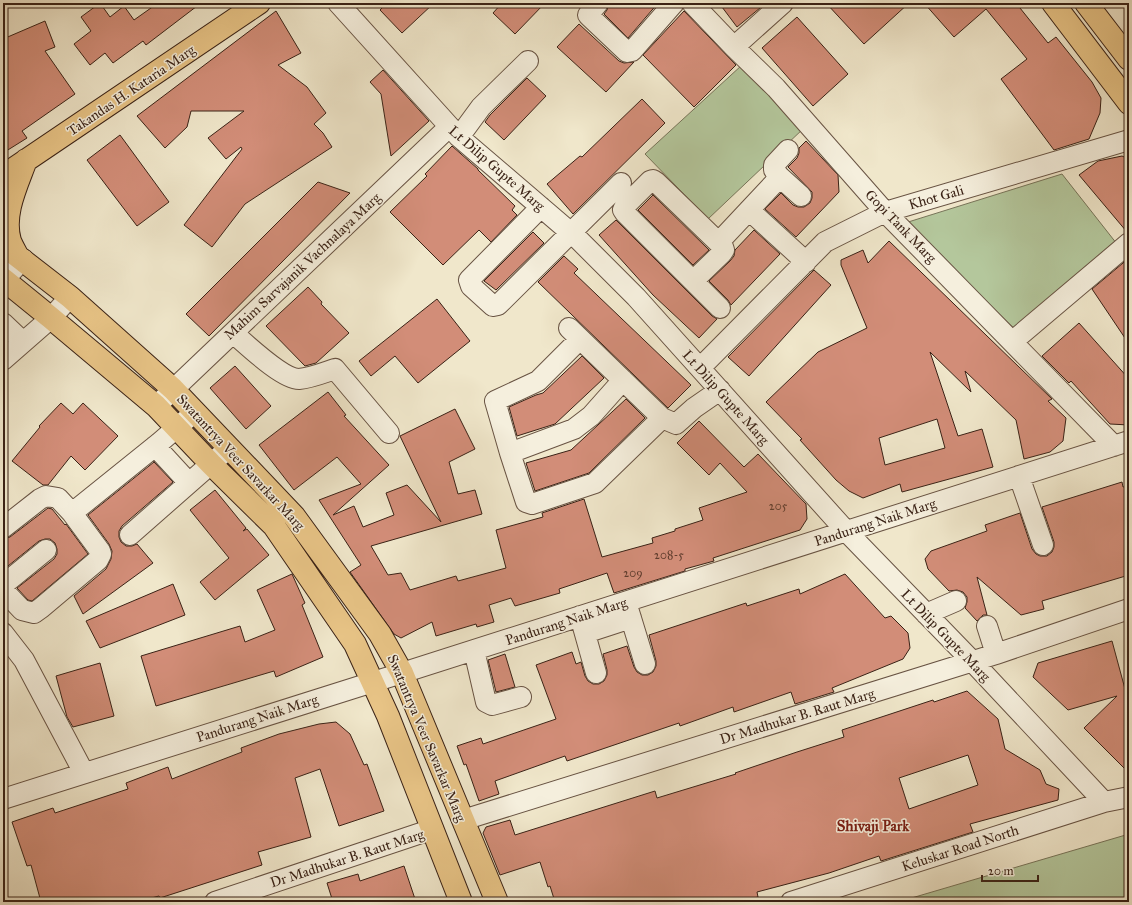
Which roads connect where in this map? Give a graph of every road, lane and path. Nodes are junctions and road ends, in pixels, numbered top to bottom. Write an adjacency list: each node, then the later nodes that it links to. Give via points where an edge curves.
1 (259, 3): 16 (main road, Takandas H. Kataria Marg)
2 (338, 3): 13 (street, Lt Dilip Gupte Marg)
3 (598, 3): 8 (street, via 588,15 627,52 632,52)
4 (692, 3): 9 (street, Gopi Tank Marg)
5 (783, 3): 9 (street)
6 (1053, 3): 12 (main road)
7 (1086, 3): 10 (main road)
8 (671, 4)
9 (734, 47): 23 (street, Gopi Tank Marg, via 776,88)
10 (1129, 59)
11 (528, 61): 13 (street, Mahim Sarvajanik Vachnalaya Marg)
12 (1129, 103)
13 (454, 132): 22 (street, Lt Dilip Gupte Marg); 35 (street, Mahim Sarvajanik Vachnalaya Marg)
14 (1129, 140): 23 (street, Khot Gali)
15 (788, 150): 18 (street, via 774,165 774,170)
16 (26, 160): 17 (main road, Takandas H. Kataria Marg); 27 (main road, via 11,199 8,221)
17 (3, 176)
18 (780, 177): 20 (street); 21 (street)
19 (621, 183): 24 (street)
20 (801, 196)
21 (749, 210): 25 (street); 28 (street)
22 (537, 211): 24 (street, Lt Dilip Gupte Marg); 24 (street, via 469,280 470,286 493,306 498,305)
23 (886, 212): 28 (street, Khot Gali, via 825,242); 36 (street, Gopi Tank Marg)
24 (566, 236): 39 (street, Lt Dilip Gupte Marg, via 636,297)
25 (719, 242): 30 (street, via 724,250); 30 (street, via 653,180 625,206 625,213)
26 (1129, 243): 36 (street)
27 (14, 253): 29 (street); 31 (main road, Swatantrya Veer Savarkar Marg)
28 (806, 262): 39 (street, Khot Gali)
29 (3, 280): 33 (main road, Swatantrya Veer Savarkar Marg)
30 (693, 281): 32 (street)
31 (70, 297): 33 (street); 41 (main road, Swatantrya Veer Savarkar Marg)
32 (720, 308)
33 (51, 318): 37 (street); 43 (main road, Swatantrya Veer Savarkar Marg)
34 (3, 323): 37 (street)
35 (232, 333): 41 (street, Mahim Sarvajanik Vachnalaya Marg); 47 (street, via 283,374 297,379 335,369)
36 (1013, 341): 48 (street, Gopi Tank Marg)
37 (23, 342): 38 (street)
38 (3, 360)
39 (700, 368): 42 (street, Lt Dilip Gupte Marg)
40 (623, 380): 45 (street); 51 (street, via 591,416 574,430); 51 (street, via 575,334 538,381 495,401)
41 (173, 389): 43 (street, Mahim Sarvajanik Vachnalaya Marg); 44 (main road, Swatantrya Veer Savarkar Marg)
42 (720, 390): 45 (street, via 676,424); 57 (street, Lt Dilip Gupte Marg)
43 (156, 406): 46 (main road, Swatantrya Veer Savarkar Marg)
44 (195, 412): 46 (street); 50 (main road, Swatantrya Veer Savarkar Marg)
45 (662, 418): 51 (street, via 595,483 532,504 526,502)
46 (177, 428): 49 (street); 52 (main road, Swatantrya Veer Savarkar Marg)
47 (389, 433)
48 (1122, 444): 53 (street, Pandurang Naik Marg)
49 (155, 446): 54 (street); 55 (street)
50 (229, 448): 52 (street); 74 (main road, Swatantrya Veer Savarkar Marg, via 294,516 380,634)
51 (510, 453)
52 (211, 464): 54 (street); 76 (main road, Swatantrya Veer Savarkar Marg, via 274,526 355,644)
53 (1019, 476): 57 (street, Pandurang Naik Marg); 59 (street)
54 (189, 483): 58 (street)
55 (72, 514): 56 (street, via 58,498 46,496); 62 (street, via 100,551 98,560 34,613 22,610)
56 (3, 528)
57 (846, 531): 65 (street, Pandurang Naik Marg); 66 (street, Lt Dilip Gupte Marg)
58 (130, 535)
59 (1043, 545)
60 (46, 550): 61 (street)
61 (3, 585)
62 (3, 590)
63 (956, 601): 66 (street)
64 (1129, 609): 71 (street, Dr Madhukar B. Raut Marg)
65 (629, 610): 67 (street, Pandurang Naik Marg); 73 (street)
66 (926, 614): 72 (street, Lt Dilip Gupte Marg)
67 (583, 625): 70 (street, Pandurang Naik Marg); 75 (street)
68 (987, 626): 71 (street)
69 (3, 633): 78 (street, via 24,660)
70 (474, 650): 74 (street, Pandurang Naik Marg); 77 (street, via 488,704 492,706)
71 (996, 654): 72 (street, Dr Madhukar B. Raut Marg)
72 (972, 661): 81 (street, Lt Dilip Gupte Marg); 82 (street, Dr Madhukar B. Raut Marg)
73 (645, 664)
74 (402, 673): 76 (street, Pandurang Naik Marg); 82 (main road, Swatantrya Veer Savarkar Marg)
75 (596, 673)
76 (373, 682): 78 (street, Pandurang Naik Marg); 83 (main road, Swatantrya Veer Savarkar Marg)
77 (521, 697)
78 (84, 773): 80 (street, Pandurang Naik Marg)
79 (1129, 797): 81 (street, Keluskar Road North)
80 (3, 799)
81 (1104, 802): 89 (street, Keluskar Road North)
82 (463, 820): 88 (main road, Swatantrya Veer Savarkar Marg)
83 (433, 829): 86 (street, Dr Madhukar B. Raut Marg); 87 (main road, Swatantrya Veer Savarkar Marg)
84 (3, 898): 85 (path)
85 (5, 902)
86 (215, 902)
87 (461, 902)
88 (497, 902)
89 (791, 902)

